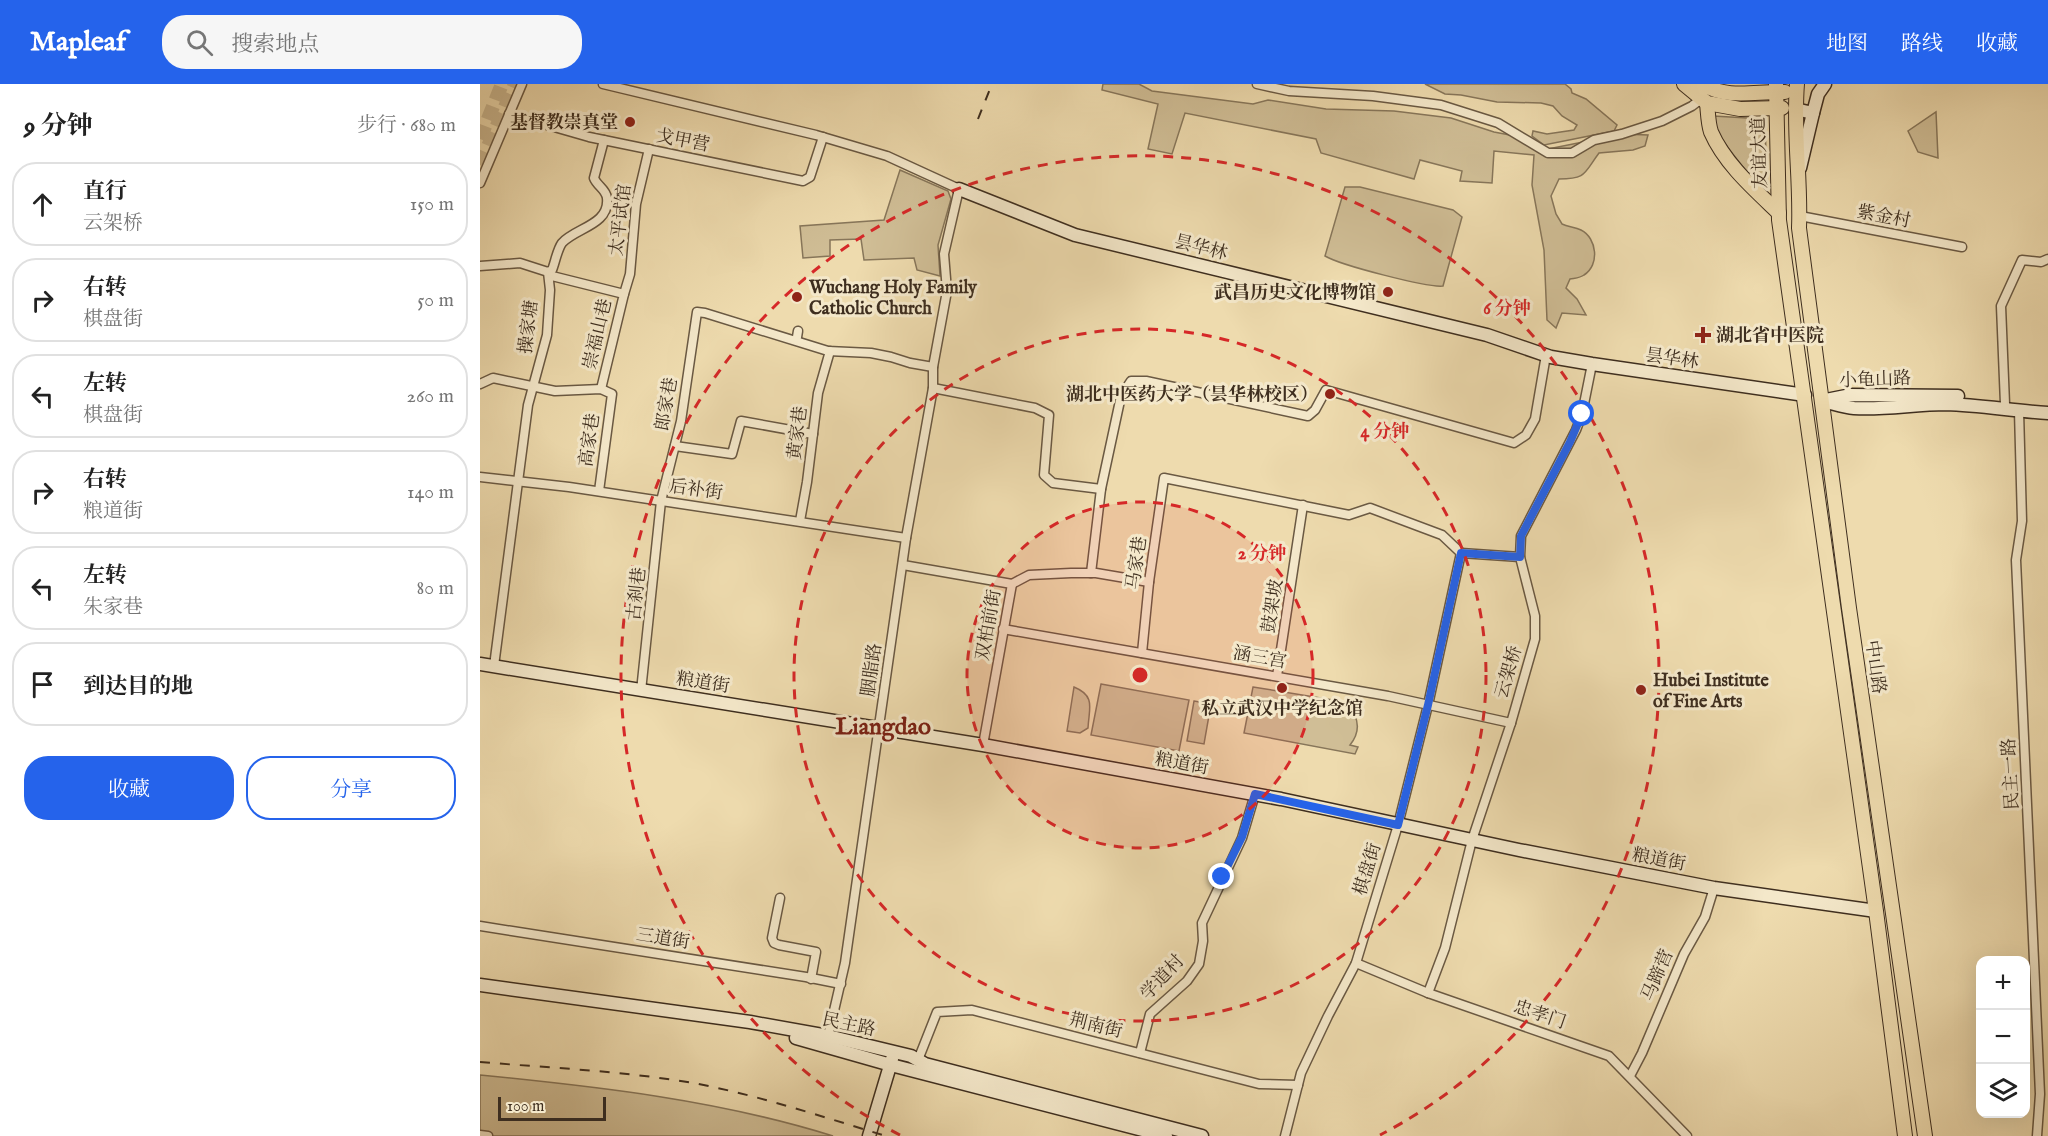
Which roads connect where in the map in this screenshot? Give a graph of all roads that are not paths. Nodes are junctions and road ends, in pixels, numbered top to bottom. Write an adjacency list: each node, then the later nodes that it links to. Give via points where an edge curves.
1 (522, 84): 13 (street)
2 (603, 84): 14 (street, 昙华林)
3 (1257, 84): 9 (street, via 1289,91 1441,105 1498,123 1548,153 1572,153 1594,140 1662,121)
4 (1684, 84): 9 (main road)
5 (1702, 84): 7 (main road, via 1714,92 1737,94)
6 (1824, 84): 12 (street)
7 (1776, 88): 8 (main road); 10 (main road, 友谊大道)
8 (1796, 88): 11 (main road)
9 (1704, 101): 10 (main road, via 1740,109); 21 (main road, via 1711,130 1722,149)
10 (1775, 108): 11 (main road); 21 (main road, 友谊大道)
11 (1796, 109): 12 (street); 17 (main road)
12 (1813, 112): 17 (street)
13 (509, 114): 15 (street, 戈甲营); 18 (street)
14 (823, 137): 16 (street, 戈甲营, via 810,177 803,181); 19 (street, 昙华林, via 887,156)
15 (604, 140): 16 (street, 戈甲营); 25 (street, via 594,178 607,198 606,207 597,221 562,243)
16 (649, 149): 26 (street, 太平试馆, via 636,204 630,274)
17 (1799, 175): 20 (main road)
18 (480, 183)
19 (959, 189): 28 (street, 昙华林, via 1075,235 1487,335); 30 (street, 胭脂路, via 944,254 947,291)
20 (1800, 209): 22 (street, 紫金村); 36 (main road, 中山路, via 1799,228)
21 (1779, 216): 35 (main road, 中山路)
22 (1962, 247)
23 (2048, 259): 37 (street, via 2022,260 2001,306)
24 (480, 267): 25 (street, 崇福山巷, via 520,262)
25 (548, 272): 26 (street, 崇福山巷); 32 (street, 操家塘, via 548,335)
26 (624, 294): 34 (street, 崇福山巷)
27 (831, 351): 30 (street, via 871,353); 41 (street, 黄家巷, via 818,393); 42 (street, 郎家巷, via 697,312)
28 (1546, 355): 29 (street, 昙华林); 45 (street, via 1535,419 1526,435 1514,443 1326,390 1316,410 1308,416 1131,381 1121,396)
29 (1592, 364): 35 (street, 昙华林); 52 (street, 云架桥, via 1582,414 1521,536)
30 (933, 367): 33 (street, 胭脂路)
31 (480, 384): 32 (street, via 493,378)
32 (533, 386): 34 (street, via 555,391); 44 (street, 操家塘)
33 (933, 388): 45 (street, via 1035,408 1049,416 1044,475 1053,483); 50 (street, 胭脂路)
34 (601, 389): 46 (street, 高家巷, via 612,394)
35 (1805, 395): 63 (main road, 中山路)
36 (1822, 401): 37 (street, 小龟山路, via 1851,395 1934,395); 39 (street, 小龟山路, via 1852,408 1954,404); 62 (main road, 中山路)
37 (2005, 404): 38 (street, 小龟山路)
38 (2048, 406)
39 (2019, 411): 40 (street, 小龟山路); 98 (street, 民主一路, via 2022,521 2016,560 2039,1060)
40 (2048, 412)
41 (813, 434): 42 (street, via 741,421 732,454); 49 (street, 黄家巷)
42 (675, 447): 47 (street, 郎家巷)
43 (480, 477): 44 (street, 后补街)
44 (519, 481): 46 (street, 后补街); 60 (street, 操家塘)
45 (1101, 489): 54 (street)
46 (599, 491): 47 (street, 后补街)
47 (661, 501): 49 (street, 后补街); 64 (street, 古刹巷)
48 (1303, 505): 51 (street, via 1349,515 1370,508 1442,535); 55 (street, 马家巷, via 1164,478); 61 (street, 鼓架坡)
49 (800, 521): 50 (street, 后补街)
50 (906, 538): 53 (street, 胭脂路)
51 (1461, 553): 52 (street); 65 (street, 棋盘街)
52 (1520, 557): 66 (street, 云架桥, via 1535,616 1535,639)
53 (903, 565): 56 (street, 双柏前街); 67 (street, 胭脂路)
54 (1091, 573): 55 (street); 56 (street, via 1029,575)
55 (1149, 582): 58 (street, 马家巷)
56 (1012, 584): 57 (street, 双柏前街)
57 (1003, 629): 58 (street, 涵三宫); 68 (street, 双柏前街)
58 (1142, 653): 61 (street, 涵三宫)
59 (480, 664): 60 (street, 粮道街)
60 (494, 666): 64 (street, 粮道街)
61 (1278, 676): 65 (street, 涵三宫)
62 (1859, 678): 63 (main road); 97 (main road, 中山路)
63 (1844, 680): 74 (main road, 中山路)
64 (641, 691): 67 (street, 粮道街)
65 (1428, 705): 66 (street, 涵三宫); 70 (street, 棋盘街)
66 (1511, 723): 71 (street, 云架桥)
67 (880, 729): 68 (street, 粮道街); 78 (street, 胭脂路)
68 (983, 745): 69 (street, 粮道街)
69 (1255, 794): 70 (street, 粮道街); 84 (street, 学道村, via 1242,837 1202,923 1199,964 1187,981 1150,1014)
70 (1398, 825): 71 (street, 粮道街); 76 (street, 棋盘街)
71 (1472, 840): 72 (street, 粮道街); 81 (street, 云架桥, via 1445,948)
72 (1714, 888): 74 (street, 粮道街); 87 (street, 马蹄营, via 1705,917 1684,954)
73 (780, 898): 77 (street, via 772,938 779,945 816,952)
74 (1876, 911): 96 (main road, 中山路)
75 (480, 926): 77 (street, 三道街)
76 (1356, 963): 81 (street, 忠孝门); 88 (street, 棋盘街)
77 (811, 979): 78 (street, 三道街)
78 (841, 984): 82 (street, 胭脂路)
79 (480, 985): 82 (street, 民主路, via 750,1022)
80 (480, 993): 82 (street, 民主路)
81 (1428, 993): 87 (street, 忠孝门, via 1610,1056)
82 (827, 1042): 83 (street, 民主路); 86 (street, 民主路)
83 (894, 1052): 85 (street, 民主路); 86 (street)
84 (1140, 1053): 85 (street, 荆南街, via 972,1010 937,1012); 88 (street, 荆南街, via 1259,1084)
85 (918, 1060): 93 (street, 民主路)
86 (891, 1065): 91 (street); 92 (street, 民主路)
87 (1630, 1076): 95 (street, 忠孝门)
88 (1298, 1086): 94 (street, 棋盘街)
89 (480, 1135): 90 (street)
90 (488, 1136)
91 (869, 1136)
92 (1166, 1136)
93 (1202, 1136)
94 (1285, 1136)
95 (1687, 1136)
96 (1905, 1136)
97 (1925, 1136)
98 (2037, 1136)

